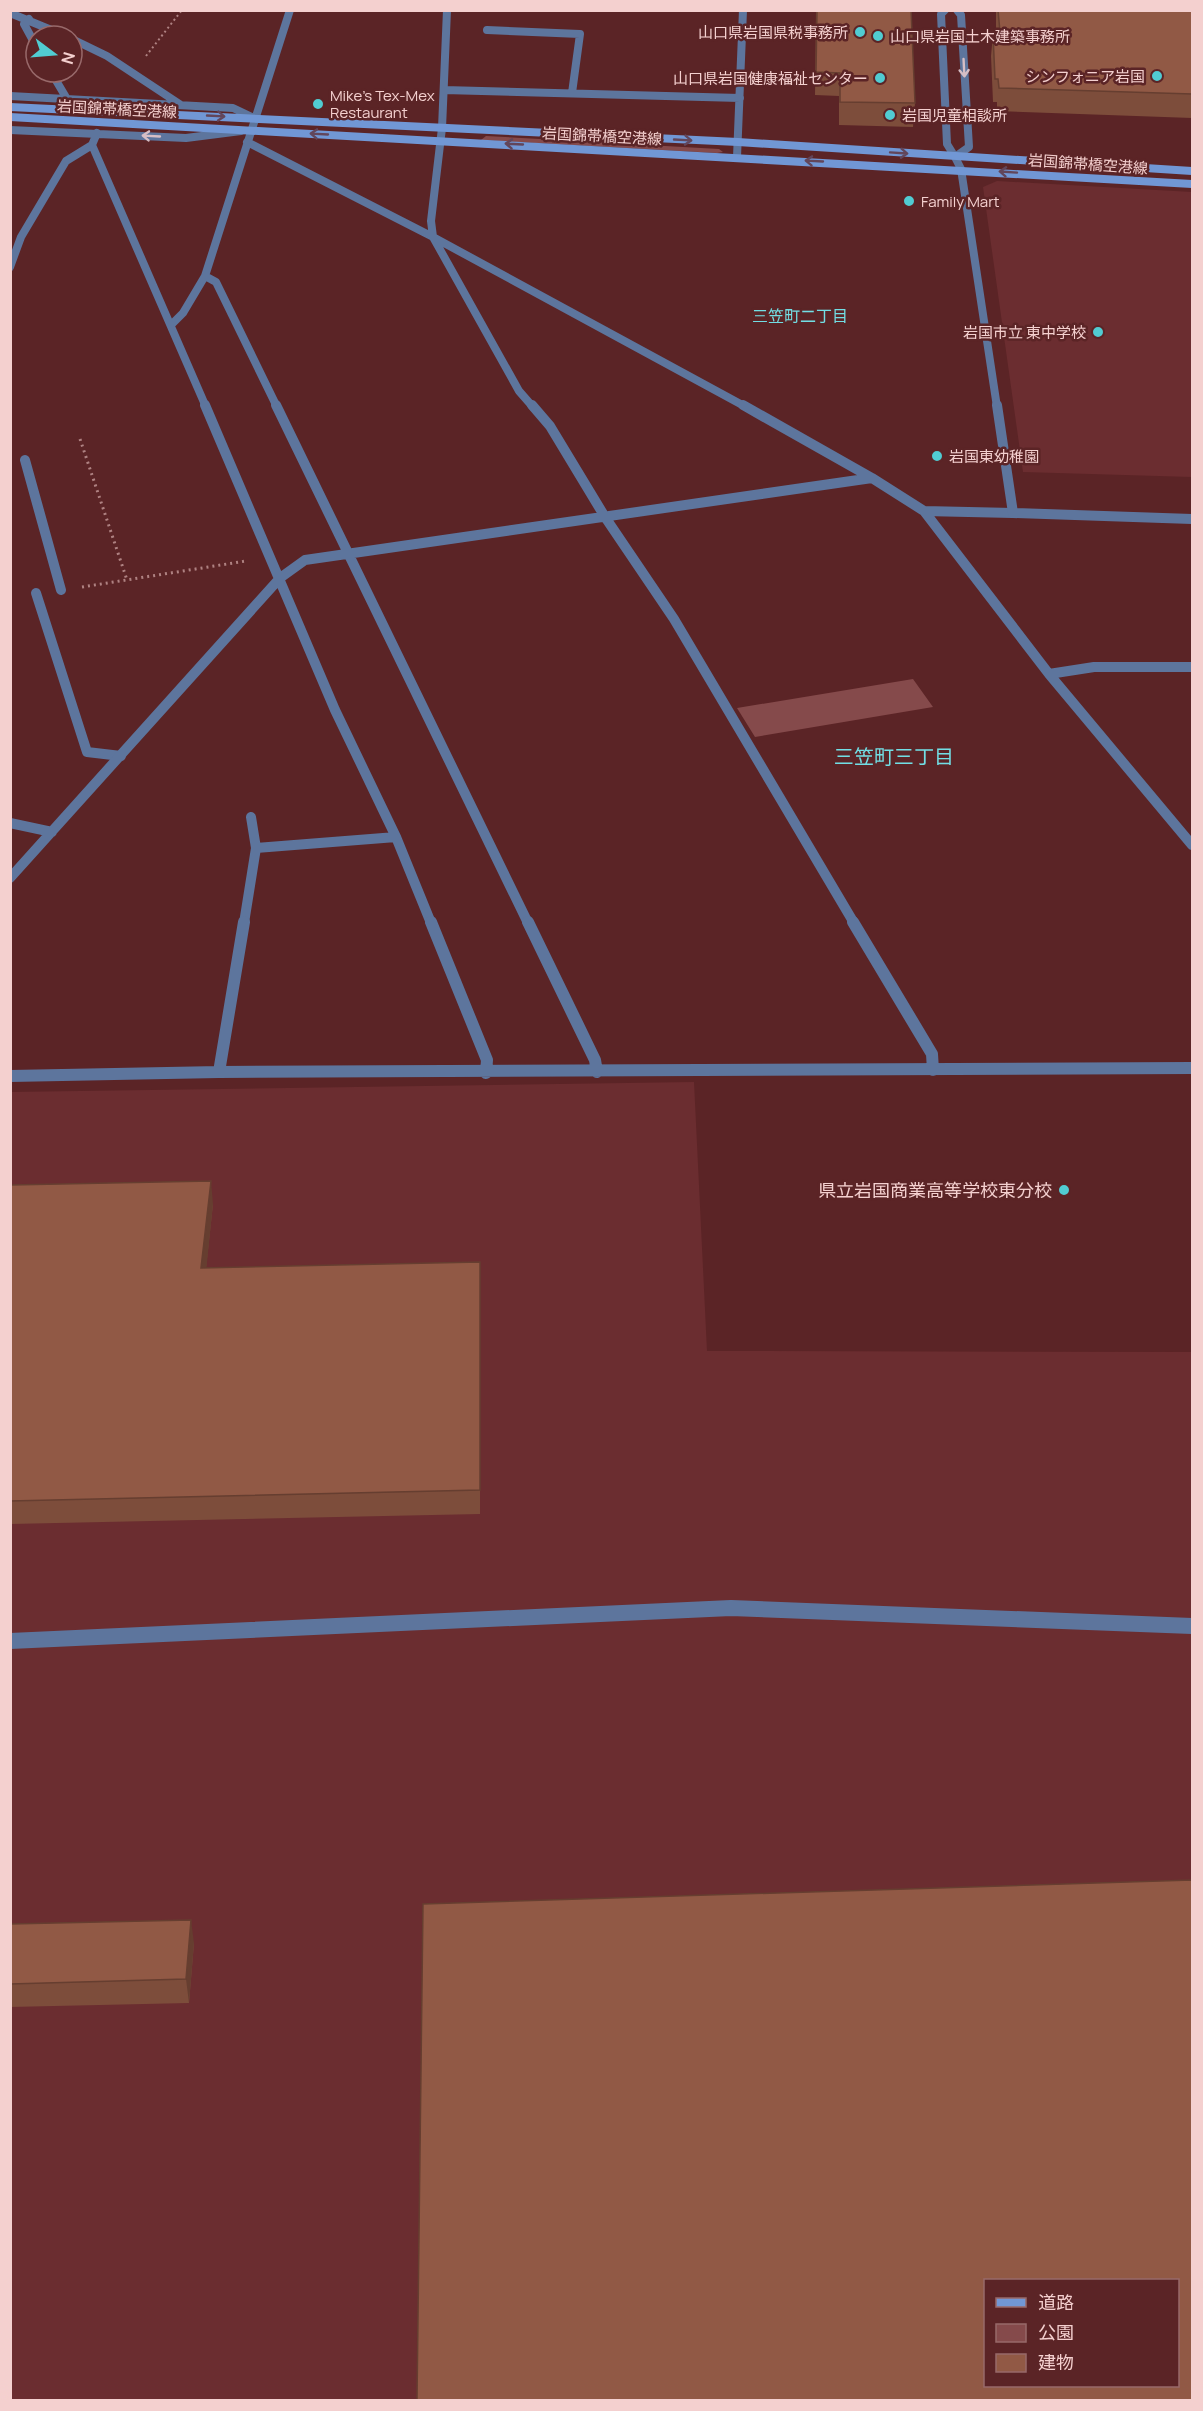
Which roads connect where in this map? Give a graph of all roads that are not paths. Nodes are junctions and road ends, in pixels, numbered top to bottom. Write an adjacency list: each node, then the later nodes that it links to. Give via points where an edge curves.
1 (290, 10): 21 (street)
2 (447, 10): 13 (street)
3 (743, 10): 16 (street)
4 (945, 10): 31 (street, via 941,14 947,144)
5 (957, 10): 31 (street, one-way to 31, via 961,15 969,147)
6 (10, 13): 7 (street)
7 (29, 19): 8 (street); 9 (street)
8 (24, 24)
9 (40, 24)
10 (487, 30): 14 (street, via 580,34)
11 (84, 45): 18 (street)
12 (58, 84): 17 (street)
13 (444, 90): 14 (street); 22 (street)
14 (572, 93): 16 (street)
15 (10, 96): 17 (street)
16 (740, 98): 28 (street)
17 (67, 99): 18 (street)
18 (181, 105): 21 (street, via 233,108)
19 (10, 107): 21 (main road, 岩国錦帯橋空港線, one-way to 21)
20 (10, 117): 24 (main road, 岩国錦帯橋空港線)
21 (254, 118): 22 (main road, 岩国錦帯橋空港線); 24 (street)
22 (442, 129): 26 (street); 28 (main road, 岩国錦帯橋空港線, one-way to 28)
23 (10, 130): 25 (street)
24 (251, 130): 25 (street, one-way to 25, via 186,138); 26 (main road, 岩国錦帯橋空港線, one-way to 24); 27 (street)
25 (97, 134): 29 (street)
26 (441, 140): 30 (main road, 岩国錦帯橋空港線, one-way to 26); 35 (street, via 431,221)
27 (248, 142): 35 (street); 37 (street)
28 (738, 142): 30 (street); 31 (main road, 岩国錦帯橋空港線, one-way to 31)
29 (92, 145): 36 (street, via 66,161 21,237); 38 (street)
30 (737, 157): 32 (main road, 岩国錦帯橋空港線, one-way to 30)
31 (955, 157): 32 (street); 33 (main road, 岩国錦帯橋空港線)
32 (961, 169): 34 (main road, 岩国錦帯橋空港線, one-way to 32); 42 (street)
33 (1192, 171)
34 (1192, 184)
35 (433, 237): 40 (street); 43 (street, via 519,391 550,426)
36 (10, 267)
37 (205, 276): 38 (street, via 183,313); 45 (street, via 216,282)
38 (171, 325): 46 (street)
39 (25, 460): 47 (street)
40 (872, 478): 41 (street); 43 (street)
41 (924, 511): 42 (street); 50 (street)
42 (1013, 513): 44 (street)
43 (605, 517): 45 (street); 60 (street, via 674,619 932,1054)
44 (1192, 519)
45 (348, 554): 46 (street, via 305,561); 62 (street, via 595,1060)
46 (280, 578): 51 (street); 55 (street, via 335,710)
47 (60, 590)
48 (36, 593): 51 (street, via 87,753)
49 (1192, 667): 50 (street, via 1094,667)
50 (1049, 674): 56 (street)
51 (121, 756): 54 (street)
52 (251, 817): 57 (street)
53 (10, 823): 54 (street)
54 (52, 832): 58 (street)
55 (396, 837): 57 (street); 63 (street, via 487,1060)
56 (1192, 845)
57 (256, 848): 61 (street)
58 (10, 878)
59 (1192, 1068): 60 (street)
60 (933, 1070): 62 (street)
61 (219, 1072): 63 (street); 64 (street)
62 (597, 1072): 63 (street)
63 (486, 1073)
64 (10, 1076)
65 (1192, 1626): 66 (street, via 731,1608)
66 (10, 1641)

